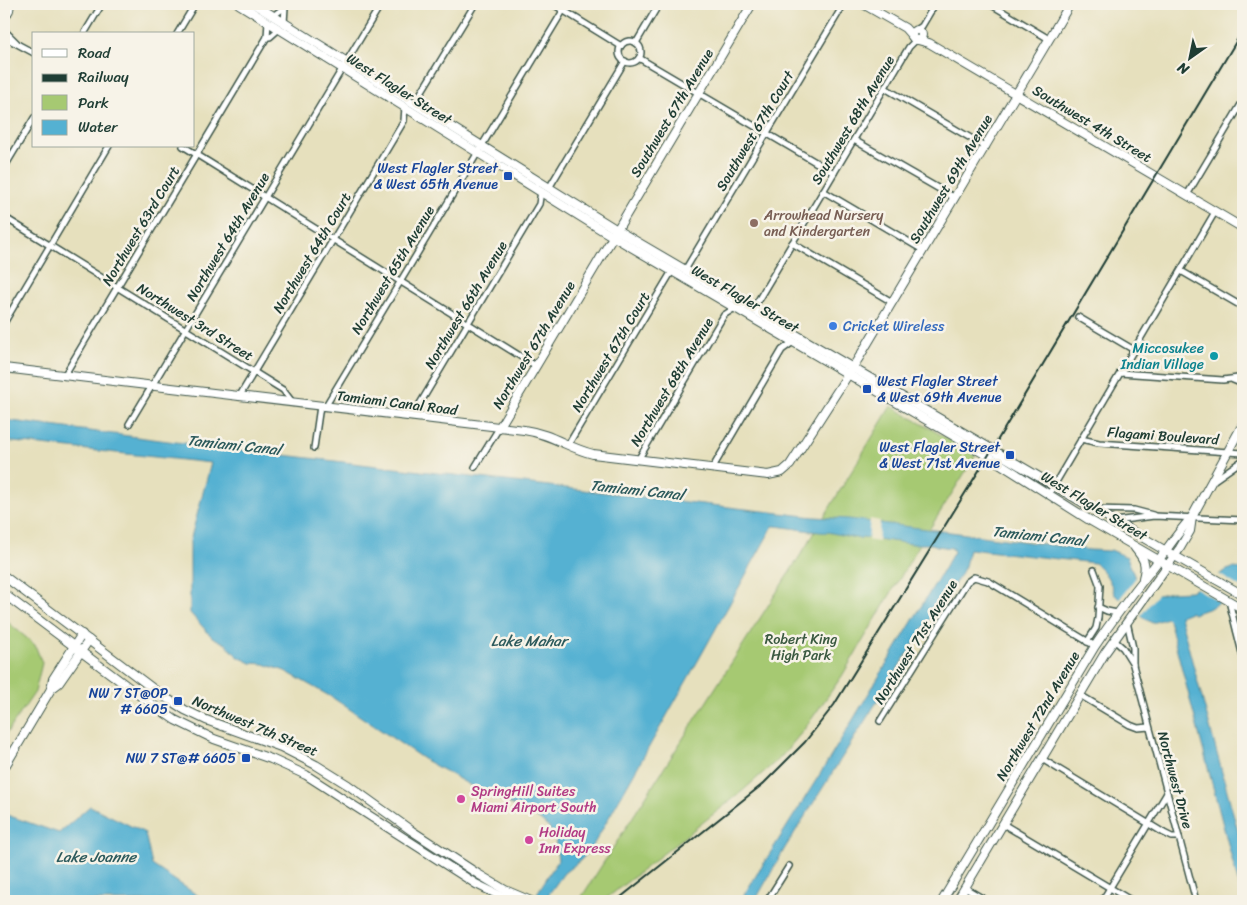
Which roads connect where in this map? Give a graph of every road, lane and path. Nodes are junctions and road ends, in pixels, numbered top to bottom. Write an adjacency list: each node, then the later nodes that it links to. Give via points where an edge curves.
1 (10, 4): 18 (main road); 20 (main road)
2 (102, 4): 24 (street)
3 (195, 4): 25 (street)
4 (239, 4): 21 (main road, West Flagler Street)
5 (254, 4): 21 (main road, West Flagler Street)
6 (381, 4): 36 (street, Northwest 64th Avenue)
7 (474, 4): 41 (street)
8 (553, 4): 19 (street)
9 (567, 4): 19 (street, Northwest 65th Avenue)
10 (659, 4): 31 (street)
11 (752, 4): 38 (main road, Southwest 67th Avenue)
12 (844, 4): 46 (street, Southwest 67th Court)
13 (864, 4): 26 (main road, Southwest 4th Street)
14 (935, 4): 26 (street, Southwest 68th Avenue)
15 (990, 4): 29 (street)
16 (1070, 4): 29 (main road, Southwest 69th Avenue)
17 (286, 5): 21 (street); 22 (street)
18 (4, 10)
19 (563, 10): 32 (street); 51 (street, Northwest 65th Avenue)
20 (4, 19)
21 (271, 19): 22 (main road, West Flagler Street); 28 (street, Northwest 63rd Court)
22 (282, 26): 28 (street, Northwest 63rd Court); 36 (main road, West Flagler Street)
23 (4, 30): 30 (street)
24 (85, 32)
25 (178, 32)
26 (916, 35): 37 (street, Southwest 68th Avenue); 39 (main road, Southwest 4th Street)
27 (4, 37): 30 (street)
28 (267, 37): 52 (street, Northwest 63rd Court)
29 (1049, 39): 39 (main road, Southwest 69th Avenue)
30 (18, 43): 33 (street)
31 (636, 43): 32 (street, via 628,42); 34 (street, via 641,49)
32 (621, 46): 35 (street, via 620,55)
33 (32, 52)
34 (639, 58): 35 (street, via 633,63); 38 (street)
35 (624, 61): 55 (street)
36 (344, 65): 41 (main road, West Flagler Street); 42 (main road, West Flagler Street); 59 (street, Northwest 64th Avenue)
37 (885, 88): 47 (street, Southwest 68th Avenue); 48 (street)
38 (698, 94): 46 (street); 66 (main road, Southwest 67th Avenue)
39 (1016, 94): 48 (main road, Southwest 69th Avenue); 58 (main road, Southwest 4th Street)
40 (1243, 100): 58 (street)
41 (414, 104): 51 (main road, West Flagler Street)
42 (405, 107): 43 (main road, West Flagler Street); 45 (street, Northwest 64th Court)
43 (416, 114): 45 (street, Northwest 64th Court); 51 (main road, West Flagler Street)
44 (32, 121): 53 (street)
45 (404, 121): 67 (street, Northwest 64th Court)
46 (766, 134): 54 (street); 71 (street, Southwest 67th Court)
47 (854, 140): 54 (street, Southwest 68th Avenue); 61 (street)
48 (986, 147): 61 (main road, Southwest 69th Avenue)
49 (108, 148): 69 (street)
50 (186, 148): 52 (street)
51 (479, 149): 55 (main road, West Flagler Street); 56 (main road, West Flagler Street); 74 (street, Northwest 65th Avenue)
52 (197, 155): 59 (street); 75 (street, Northwest 63rd Court)
53 (4, 168)
54 (834, 173): 57 (street, Southwest 68th Avenue)
55 (549, 188): 66 (main road, West Flagler Street)
56 (540, 191): 60 (main road, West Flagler Street); 62 (street, Northwest 66th Avenue)
57 (823, 191): 68 (street, Southwest 68th Avenue); 70 (street)
58 (1187, 195): 63 (main road, Southwest 4th Street)
59 (265, 197): 67 (street); 85 (street, Northwest 64th Avenue)
60 (550, 197): 62 (street, Northwest 66th Avenue); 66 (main road, West Flagler Street)
61 (955, 198): 70 (main road, Southwest 69th Avenue)
62 (539, 204): 84 (street, Northwest 66th Avenue)
63 (1216, 212): 65 (main road, Southwest 4th Street); 72 (street)
64 (4, 217): 69 (street, Northwest 3rd Street)
65 (1243, 228)
66 (615, 233): 71 (main road, West Flagler Street); 73 (main road, West Flagler Street); 90 (main road, Northwest 67th Avenue)
67 (333, 240): 74 (street); 93 (street, Northwest 64th Court)
68 (792, 243): 77 (street); 80 (street, Southwest 68th Avenue)
69 (50, 246): 75 (street, Northwest 3rd Street); 83 (street)
70 (923, 250): 77 (main road, Southwest 69th Avenue)
71 (685, 270): 80 (main road, West Flagler Street)
72 (1181, 270): 78 (street); 89 (street)
73 (672, 271): 76 (main road, West Flagler Street); 109 (street, Northwest 67th Court)
74 (400, 282): 84 (street); 102 (street, Northwest 65th Avenue)
75 (118, 287): 85 (street, Northwest 3rd Street); 95 (street, Northwest 63rd Court)
76 (725, 302): 79 (main road, West Flagler Street); 81 (street, Northwest 68th Avenue)
77 (892, 302): 92 (main road, Southwest 69th Avenue)
78 (1243, 307)
79 (735, 308): 81 (street, Northwest 68th Avenue); 86 (main road, West Flagler Street)
80 (753, 309): 92 (main road, West Flagler Street)
81 (724, 316): 113 (street, Northwest 68th Avenue)
82 (1078, 317): 89 (street)
83 (4, 323)
84 (468, 323): 90 (street); 103 (street, Northwest 66th Avenue)
85 (185, 330): 93 (street, Northwest 3rd Street); 99 (street, Northwest 64th Avenue)
86 (783, 336): 87 (main road, West Flagler Street); 88 (street)
87 (793, 342): 88 (street); 92 (main road, West Flagler Street)
88 (782, 350): 116 (street)
89 (1134, 350): 94 (street)
90 (536, 366): 107 (main road, Northwest 67th Avenue)
91 (4, 368): 95 (main road, Tamiami Canal Road)
92 (850, 371): 104 (main road, West Flagler Street); 117 (main road, Southwest 69th Avenue, via 790,465)
93 (254, 372): 100 (street, Northwest 64th Court); 101 (street, Northwest 3rd Street, via 283,390)
94 (1120, 373): 97 (street); 108 (street)
95 (64, 376): 99 (main road, Tamiami Canal Road)
96 (1243, 379): 97 (street)
97 (1232, 380): 98 (street)
98 (1243, 384)
99 (151, 386): 100 (main road, Tamiami Canal Road); 105 (street, Northwest 64th Avenue)
100 (239, 396): 101 (main road, Tamiami Canal Road)
101 (293, 403): 102 (main road, Tamiami Canal Road)
102 (323, 407): 103 (main road, Tamiami Canal Road); 110 (street, Northwest 65th Avenue)
103 (412, 418): 107 (main road, Tamiami Canal Road)
104 (939, 422): 119 (main road, West Flagler Street); 120 (main road, West Flagler Street)
105 (129, 424)
106 (1243, 424): 111 (main road)
107 (499, 428): 109 (main road, Tamiami Canal Road, via 542,434); 115 (street, Northwest 67th Avenue)
108 (1081, 439): 111 (street, Flagami Boulevard); 119 (street)
109 (568, 445): 113 (main road, Tamiami Canal Road, via 593,454)
110 (314, 448)
111 (1228, 452): 112 (street, Flagami Boulevard); 118 (main road)
112 (1243, 453)
113 (638, 460): 116 (main road, Tamiami Canal Road)
114 (1243, 460): 118 (street)
115 (475, 467)
116 (712, 468): 117 (main road, Tamiami Canal Road, via 768,475)
117 (782, 472)
118 (1211, 483): 123 (main road)
119 (1054, 486): 120 (street); 121 (main road, West Flagler Street)
120 (1049, 494): 126 (main road, West Flagler Street)
121 (1092, 509): 122 (street, via 1134,510); 125 (main road, West Flagler Street)
122 (1154, 516): 123 (street); 125 (street)
123 (1192, 517): 124 (street); 127 (main road, Northwest 72nd Avenue); 128 (main road, Northwest 72nd Avenue, via 1190,531)
124 (1243, 520)
125 (1114, 521): 127 (main road, West Flagler Street)
126 (1130, 543): 129 (main road, West Flagler Street); 133 (main road, via 1144,560)
127 (1165, 551): 128 (main road, West Flagler Street); 129 (main road, Northwest 72nd Avenue)
128 (1175, 556): 130 (main road, Northwest 72nd Avenue); 135 (main road, West Flagler Street)
129 (1159, 559): 130 (main road, West Flagler Street); 133 (main road, Northwest 72nd Avenue)
130 (1169, 565): 136 (main road, West Flagler Street); 140 (main road, Northwest 72nd Avenue)
131 (1094, 570): 137 (street, via 1100,586)
132 (4, 576): 143 (main road, Northwest 7th Street)
133 (1142, 580): 139 (main road, Northwest 72nd Avenue)
134 (4, 594): 147 (main road, Northwest 7th Street)
135 (1242, 594)
136 (1229, 601): 138 (main road, West Flagler Street); 142 (street)
137 (1098, 607): 139 (street, via 1110,612); 146 (street)
138 (1243, 609)
139 (1119, 610): 146 (main road, Northwest 72nd Avenue)
140 (1130, 618): 145 (main road, Northwest 72nd Avenue); 150 (street, Northwest Drive)
141 (1243, 618): 142 (street)
142 (1237, 632): 149 (street)
143 (82, 634): 144 (main road, Northwest 7th Street); 147 (main road)
144 (89, 640): 147 (main road); 168 (main road, Northwest 7th Street, via 185,710 281,747 310,762 478,874)
145 (1114, 640): 148 (main road, Northwest 72nd Avenue); 150 (street, Northwest Drive)
146 (1091, 644): 148 (main road); 151 (main road, Northwest 72nd Avenue); 153 (street, Northwest 71st Avenue, via 988,581 974,577 966,582)
147 (77, 648): 157 (main road, via 59,683 51,689); 167 (main road, Northwest 7th Street, via 175,720 306,775 462,875)
148 (1106, 652): 152 (main road, Northwest 72nd Avenue)
149 (1243, 657)
150 (1133, 665): 154 (street, Northwest Drive)
151 (1069, 689): 152 (main road); 155 (main road, Northwest 72nd Avenue)
152 (1080, 695): 154 (street, via 1130,726); 156 (main road, Northwest 72nd Avenue)
153 (880, 721)
154 (1149, 727): 158 (street, Northwest Drive)
155 (1031, 753): 156 (main road); 159 (main road, Northwest 72nd Avenue)
156 (1042, 760): 160 (main road, Northwest 72nd Avenue); 161 (street)
157 (4, 768)
158 (1167, 793): 161 (street); 162 (street, Northwest Drive)
159 (992, 818): 160 (main road); 164 (main road, Northwest 72nd Avenue)
160 (1003, 824): 165 (main road, Northwest 72nd Avenue); 166 (street)
161 (1148, 824): 162 (street); 166 (street)
162 (1179, 837): 175 (street, Northwest Drive)
163 (789, 866): 169 (street)
164 (954, 882): 165 (main road); 170 (main road, Northwest 72nd Avenue)
165 (965, 888): 171 (main road, Northwest 72nd Avenue); 172 (street)
166 (1110, 888): 173 (street); 174 (street)
167 (511, 901)
168 (531, 901)
169 (767, 901)
170 (942, 901)
171 (957, 901)
172 (987, 901)
173 (1102, 901)
174 (1132, 901)
175 (1196, 901)

